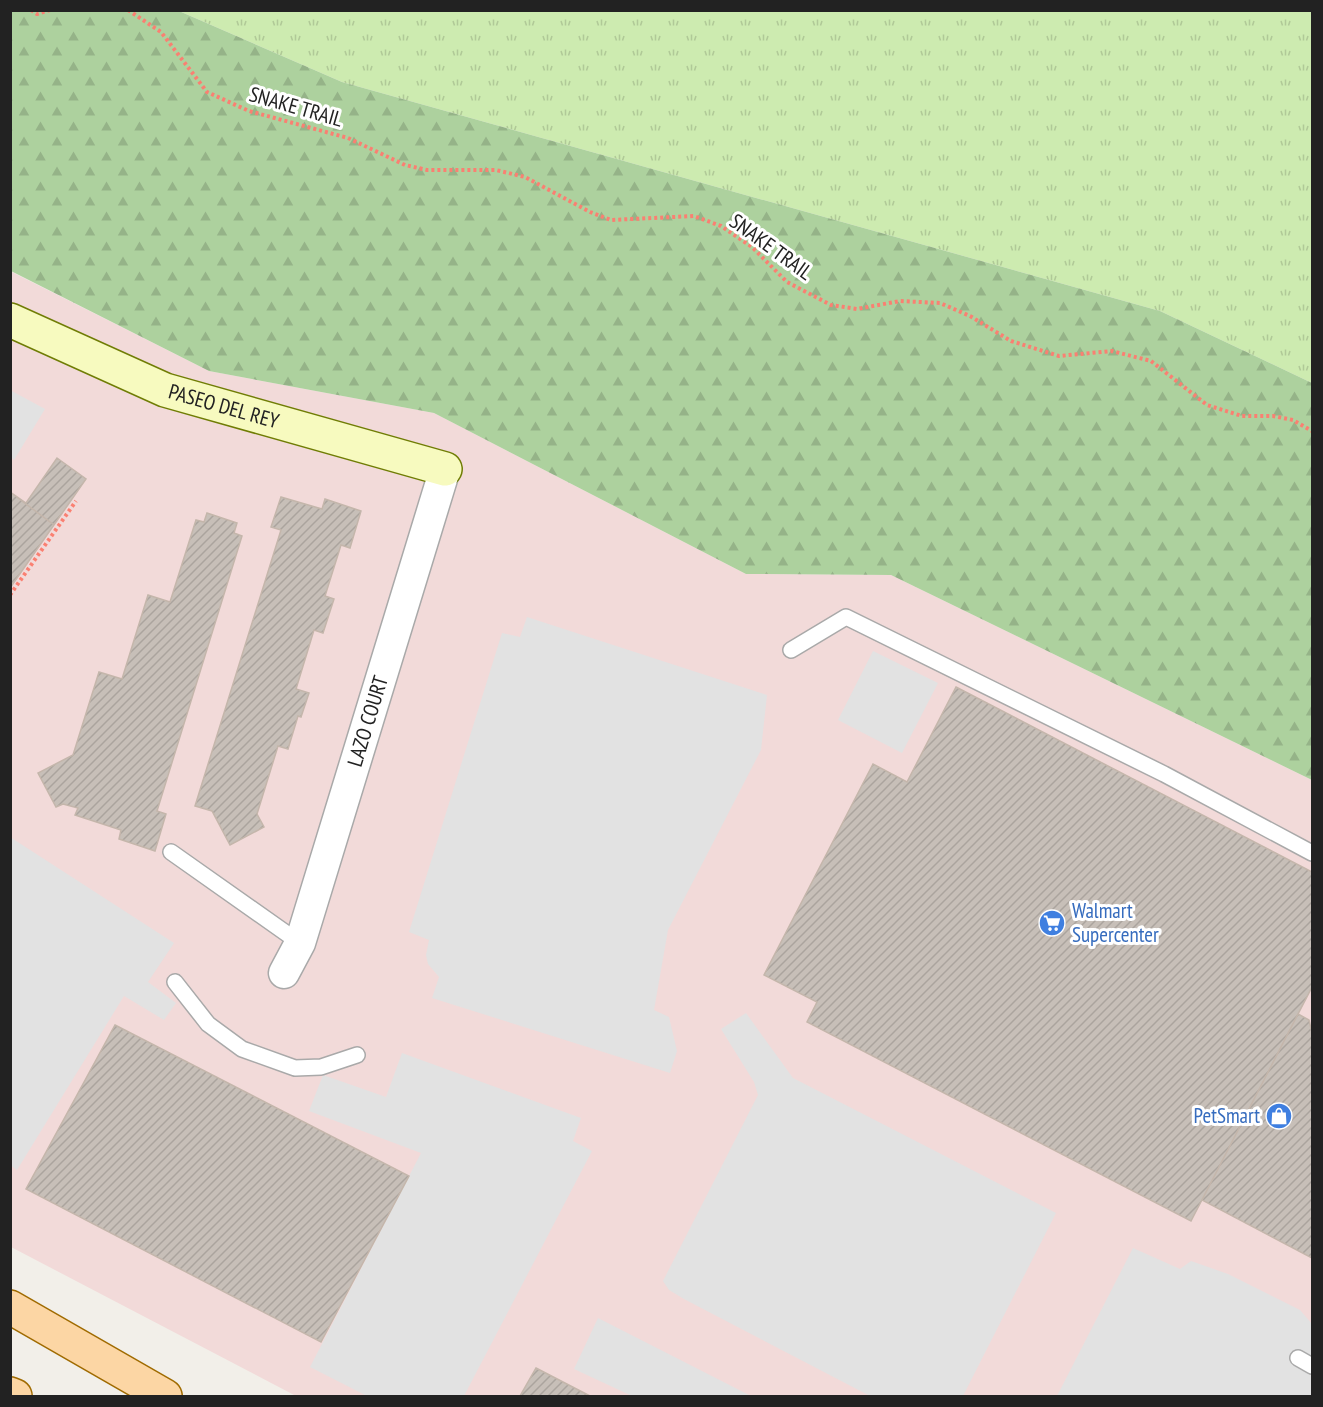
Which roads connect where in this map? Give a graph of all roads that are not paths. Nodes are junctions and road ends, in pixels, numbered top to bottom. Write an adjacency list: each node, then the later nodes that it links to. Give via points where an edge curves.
1 (10, 320): 2 (street, PASEO DEL REY, via 165,390)
2 (445, 469): 6 (street, LAZO COURT)
3 (791, 650): 5 (lane, via 846,617 1164,774)
4 (171, 852): 6 (lane)
5 (1312, 854)
6 (300, 943): 7 (street, LAZO COURT)
7 (284, 973)
8 (176, 982): 9 (lane, via 208,1024 242,1049 295,1068 321,1067)
9 (357, 1055)
10 (10, 1307): 15 (main road)
11 (1298, 1358): 12 (lane)
12 (1312, 1366)
13 (10, 1394): 14 (main road)
14 (15, 1396)
15 (165, 1396)

